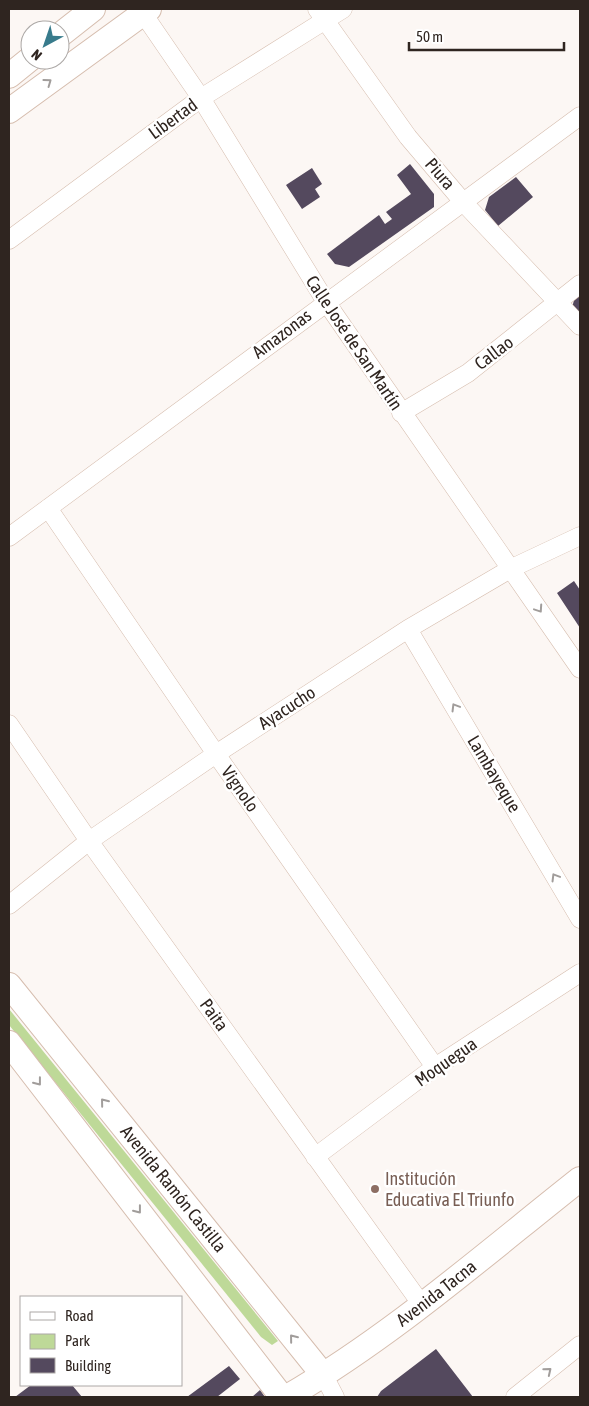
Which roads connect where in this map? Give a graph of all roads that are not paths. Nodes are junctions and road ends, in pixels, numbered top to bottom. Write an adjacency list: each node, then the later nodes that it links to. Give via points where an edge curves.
1 (93, 9): 5 (main road)
2 (343, 9): 4 (street, Libertad)
3 (144, 10): 8 (street, Calle José de San Martín); 9 (main road, one-way to 3)
4 (321, 15): 8 (street, Libertad); 11 (street, Piura, via 408,137)
5 (70, 27)
6 (20, 67): 7 (main road)
7 (9, 76)
8 (201, 98): 12 (street, Libertad); 14 (street, Calle José de San Martín)
9 (9, 111)
10 (580, 116): 11 (street, Amazonas)
11 (464, 203): 14 (street, Amazonas); 15 (street, Piura)
12 (9, 240)
13 (580, 284): 15 (street, Callao)
14 (326, 302): 17 (street, Calle José de San Martín); 18 (street, Amazonas)
15 (559, 303): 16 (street, Piura); 17 (street, Callao, via 468,373)
16 (580, 326)
17 (401, 413): 21 (street, Calle José de San Martín)
18 (48, 508): 19 (street, Amazonas); 25 (street, Vignolo)
19 (9, 536)
20 (580, 536): 21 (street, Ayacucho)
21 (512, 568): 22 (street, Ayacucho); 23 (street, Calle José de San Martín, one-way to 23)
22 (408, 629): 25 (street, Ayacucho); 28 (street, Lambayeque, one-way to 22)
23 (580, 669)
24 (9, 724): 26 (street, Paita)
25 (216, 754): 26 (street, Ayacucho); 32 (street, Vignolo)
26 (89, 841): 27 (street, Ayacucho); 33 (street, Paita)
27 (9, 905)
28 (580, 919)
29 (580, 973): 32 (street, Moquegua)
30 (9, 985): 37 (main road, Avenida Ramón Castilla, one-way to 30)
31 (9, 1043): 38 (main road, one-way to 38)
32 (435, 1067): 33 (street, Moquegua)
33 (315, 1157): 35 (street, Paita)
34 (580, 1179): 35 (main road, Avenida Tacna)
35 (422, 1305): 37 (main road, Avenida Tacna)
36 (580, 1345): 41 (street, one-way to 36)
37 (324, 1376): 39 (main road, Avenida Tacna); 40 (street, Avenida Ramón Castilla)
38 (282, 1397)
39 (288, 1397)
40 (335, 1397)
41 (515, 1397)

